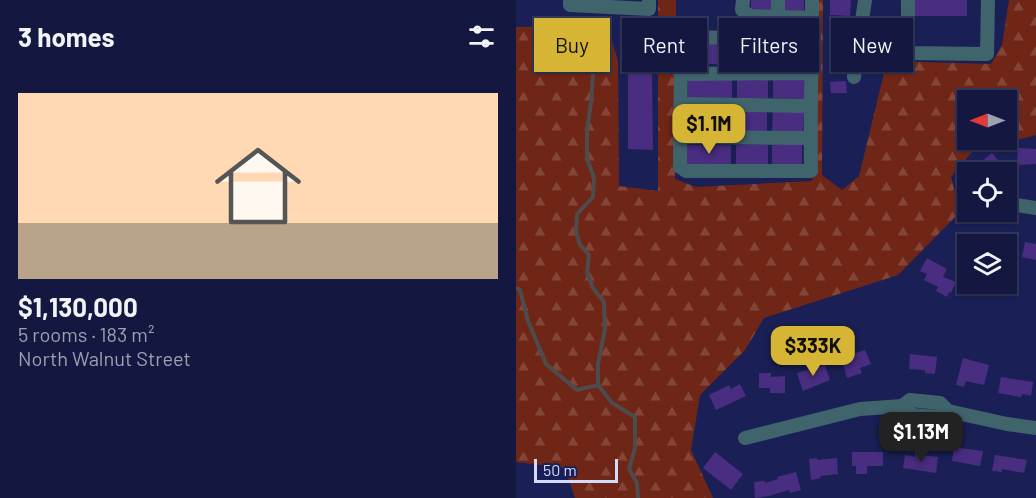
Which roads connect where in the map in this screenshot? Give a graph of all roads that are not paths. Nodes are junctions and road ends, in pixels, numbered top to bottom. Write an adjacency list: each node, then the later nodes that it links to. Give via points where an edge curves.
1 (570, 0): 2 (street, via 570,5 649,9)
2 (650, 0)
3 (743, 0): 9 (street, via 742,10 750,16)
4 (778, 0): 9 (street)
5 (812, 0): 10 (street)
6 (865, 0): 14 (street)
7 (908, 0): 8 (street, via 908,53 987,54)
8 (988, 0)
9 (778, 17): 10 (street)
10 (812, 18)
11 (719, 38): 13 (street, via 681,40)
12 (812, 73): 13 (street); 16 (street)
13 (681, 74): 15 (street)
14 (854, 77)
15 (681, 104): 16 (street); 17 (street)
16 (811, 106): 18 (street)
17 (680, 137): 18 (street); 18 (street, via 680,167 686,171 812,171)
18 (811, 138)
19 (1017, 205): 20 (street)
20 (1036, 208)
21 (1036, 428): 22 (street, via 948,411 940,403 910,400 902,406 860,409)
22 (745, 438)

